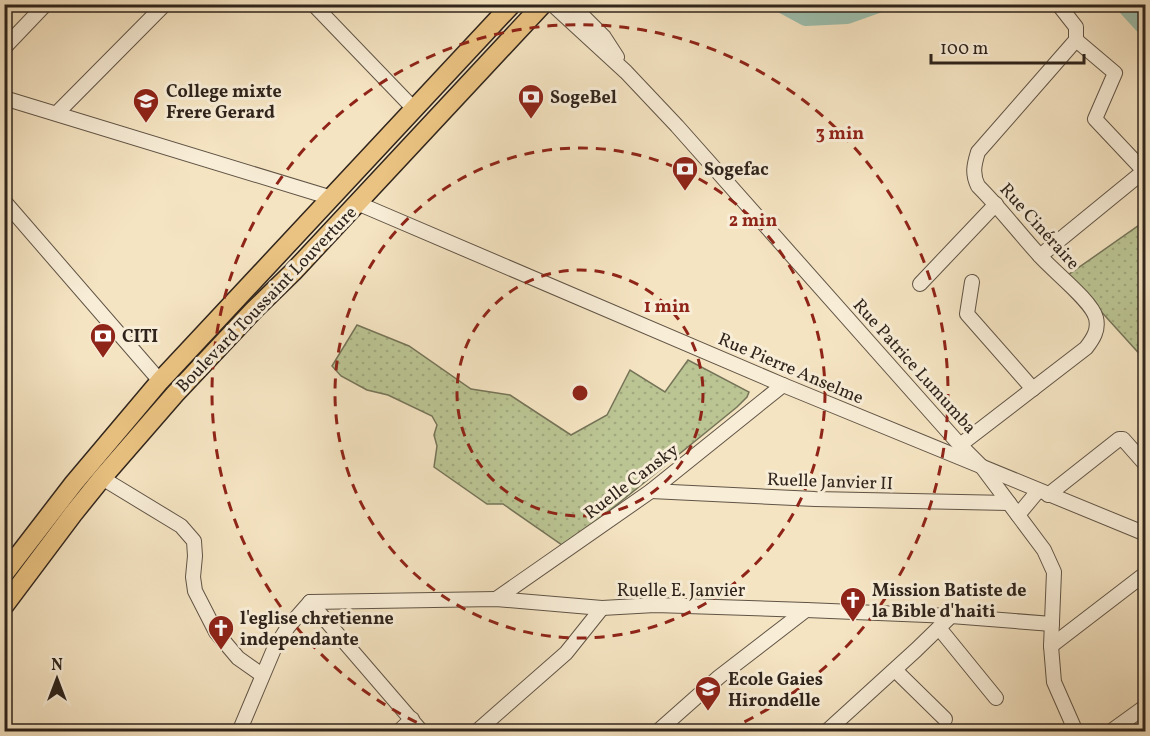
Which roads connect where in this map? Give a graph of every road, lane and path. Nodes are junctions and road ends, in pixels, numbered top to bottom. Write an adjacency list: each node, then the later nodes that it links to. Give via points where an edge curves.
1 (46, 4): 10 (street)
2 (165, 4): 14 (street)
3 (313, 4): 13 (street)
4 (512, 4): 13 (main road, Boulevard Toussaint Louverture)
5 (543, 4): 17 (main road, Boulevard Toussaint Louverture)
6 (552, 4): 11 (street, Rue Patrice Lumumba)
7 (571, 4): 11 (street, Rue Patrice Lumumba, via 604,37)
8 (1058, 4): 9 (street, via 1076,27)
9 (1076, 40): 18 (street, Rue Cinéraire, via 978,153 975,179); 19 (street, via 1115,73 1095,119 1144,171)
10 (4, 48)
11 (626, 72): 26 (street, Rue Patrice Lumumba)
12 (4, 98): 14 (street)
13 (415, 110): 15 (main road, Boulevard Toussaint Louverture)
14 (57, 113): 15 (street)
15 (332, 198): 22 (main road, Boulevard Toussaint Louverture)
16 (4, 201): 22 (street)
17 (357, 203): 23 (street, Rue Pierre Anselme); 25 (main road, Boulevard Toussaint Louverture)
18 (996, 204): 19 (street, Rue Cinéraire); 21 (street)
19 (1040, 256): 24 (street, Rue Cinéraire, via 1088,305 1097,328 1086,348)
20 (972, 282): 24 (street, via 967,314)
21 (920, 284)
22 (160, 381): 25 (main road); 36 (main road, Boulevard Toussaint Louverture)
23 (783, 385): 28 (street, Rue Pierre Anselme); 30 (street, Ruelle Cansky)
24 (1034, 389): 26 (street, Rue Cinéraire)
25 (175, 394): 29 (main road, Boulevard Toussaint Louverture)
26 (960, 445): 28 (street, Rue Patrice Lumumba)
27 (1146, 465): 31 (street, via 1119,439)
28 (982, 466): 31 (street, Rue Pierre Anselme); 32 (street, Rue Patrice Lumumba)
29 (102, 478): 39 (main road, Boulevard Toussaint Louverture); 47 (street, via 181,526 194,541 195,591 216,632 238,658)
30 (651, 491): 32 (street, Ruelle Janvier II); 37 (street, Ruelle Cansky)
31 (1043, 493): 33 (street); 34 (street, Rue Pierre Anselme)
32 (1009, 503): 33 (street, Rue Patrice Lumumba)
33 (1018, 515): 43 (street, Rue Patrice Lumumba, via 1044,550 1054,572)
34 (1146, 534)
35 (1146, 573): 45 (street)
36 (4, 574)
37 (495, 599): 38 (street, Ruelle E. Janvier); 40 (street, Ruelle E. Janvier)
38 (310, 602): 47 (street, via 288,627); 50 (street)
39 (4, 606)
40 (602, 608): 41 (street, Ruelle E. Janvier, via 655,605); 55 (street, via 566,653)
41 (806, 610): 42 (street, Ruelle E. Janvier); 56 (street, via 719,677)
42 (951, 616): 43 (street, Ruelle E. Janvier); 44 (street)
43 (1052, 624): 45 (street, Rue Patrice Lumumba)
44 (939, 628): 46 (street); 48 (street)
45 (1052, 646): 58 (street, Rue Patrice Lumumba, via 1054,682)
46 (895, 670): 51 (street); 57 (street)
47 (262, 675): 52 (street)
48 (996, 698)
49 (1146, 706): 59 (street)
50 (412, 719): 53 (street); 54 (street)
51 (945, 719)
52 (239, 732)
53 (398, 732)
54 (422, 732)
55 (476, 732)
56 (657, 732)
57 (826, 732)
58 (1076, 732)
59 (1110, 732)

